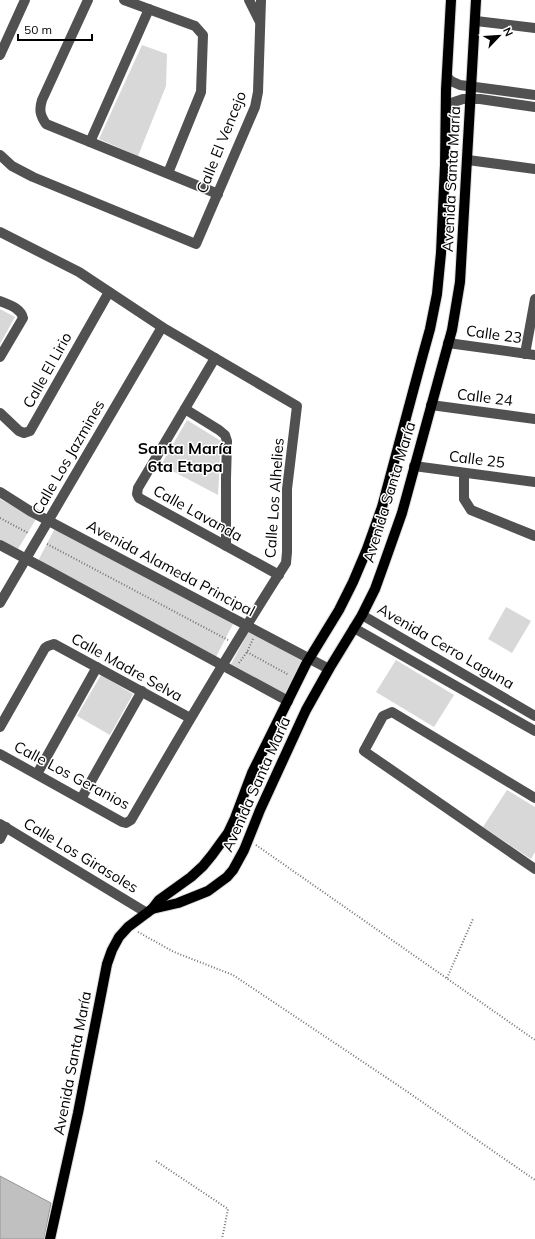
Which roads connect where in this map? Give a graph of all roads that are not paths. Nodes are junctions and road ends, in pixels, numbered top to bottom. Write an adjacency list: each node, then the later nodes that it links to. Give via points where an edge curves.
1 (25, 0): 12 (street)
2 (88, 0): 19 (street, via 40,108 46,124)
3 (124, 0): 8 (street)
4 (249, 0): 10 (street)
5 (261, 0): 10 (street, Calle El Vencejo)
6 (451, 0): 13 (main road, Avenida Santa María)
7 (476, 0): 9 (main road, Avenida Santa María)
8 (149, 9): 19 (street); 23 (street, via 195,26 203,35 201,92)
9 (476, 21): 11 (street); 14 (main road, Avenida Santa María)
10 (260, 23): 24 (street, Calle El Vencejo, via 258,92 255,107)
11 (535, 28)
12 (0, 55)
13 (448, 78): 14 (street, via 460,85); 17 (main road, Avenida Santa María)
14 (472, 86): 15 (street); 16 (main road, Avenida Santa María)
15 (535, 94)
16 (471, 99): 17 (street, via 463,99); 18 (street); 21 (main road, Avenida Santa María)
17 (446, 107): 52 (main road, Avenida Santa María, via 441,254 430,329 382,507 367,549 340,610)
18 (535, 107)
19 (90, 142): 23 (street)
20 (0, 155): 24 (street, Calle El Vencejo, via 12,166 33,177 196,244)
21 (468, 160): 22 (street); 30 (main road, Avenida Santa María, via 460,282)
22 (535, 169)
23 (168, 174): 24 (street)
24 (218, 194)
25 (0, 232): 26 (street, Calle Los Alhelies, via 79,272)
26 (108, 292): 29 (street, Calle Los Alhelies); 36 (street, Calle El Lirio, via 30,431 19,431)
27 (535, 299): 31 (street)
28 (0, 301): 32 (street, via 18,310 23,318)
29 (162, 327): 33 (street, Calle Los Alhelies); 42 (street, Calle Los Jazmines)
30 (448, 343): 31 (street, Calle 23); 34 (main road, Avenida Santa María)
31 (530, 354)
32 (0, 357)
33 (215, 358): 35 (street, Calle Lavanda); 47 (street, Calle Los Alhelies, via 297,406 287,489 286,563)
34 (431, 405): 37 (street, Calle 24); 38 (main road, Avenida Santa María)
35 (184, 410): 45 (street, via 219,430 227,441); 45 (street, Calle Lavanda, via 136,494)
36 (0, 413)
37 (535, 419)
38 (414, 466): 39 (street, Calle 25); 49 (main road, Avenida Santa María, via 402,513)
39 (464, 473): 40 (street, Calle 25); 43 (street, via 464,499 471,510)
40 (535, 482)
41 (0, 492): 42 (street, Avenida Alameda Principal)
42 (49, 520): 46 (street, Calle Los Jazmines); 50 (street, Avenida Alameda Principal)
43 (535, 536)
44 (0, 545): 46 (street)
45 (226, 546): 47 (street, Calle Lavanda)
46 (26, 559): 48 (street, Calle Los Jazmines); 53 (street)
47 (279, 574): 50 (street, Calle Los Alhelies)
48 (0, 603)
49 (362, 615): 51 (main road, Avenida Santa María); 58 (street, Avenida Cerro Laguna)
50 (246, 625): 52 (street, Avenida Alameda Principal); 53 (street, Calle Los Alhelies)
51 (354, 628): 55 (main road, Avenida Santa María); 61 (street)
52 (310, 659): 55 (street, Avenida Alameda Principal); 57 (main road, Avenida Santa María)
53 (222, 666): 57 (street); 59 (street, Calle Los Alhelies)
54 (97, 667): 56 (street, Calle Madre Selva); 60 (street, Calle Madre Selva, via 54,644 48,646); 63 (street)
55 (329, 669): 70 (main road, Avenida Santa María, via 279,766 249,840 233,870 219,884 196,896)
56 (142, 691): 59 (street, Calle Madre Selva); 65 (street)
57 (288, 701): 70 (main road, Avenida Santa María, via 252,773 224,839 203,866 159,900)
58 (535, 716)
59 (190, 718): 66 (street, Calle Los Alhelies)
60 (0, 727)
61 (535, 731)
62 (0, 754): 63 (street, Calle Los Geranios)
63 (37, 774): 65 (street, Calle Los Geranios)
64 (535, 798): 69 (street, via 392,712 383,716 364,751)
65 (81, 799): 66 (street, Calle Los Geranios, via 122,822)
66 (131, 820)
67 (3, 826): 68 (street); 70 (street, Calle Los Girasoles)
68 (0, 839)
69 (534, 865)
70 (149, 911): 71 (main road, Avenida Santa María, via 128,927 115,943 107,964)
71 (50, 1239)

